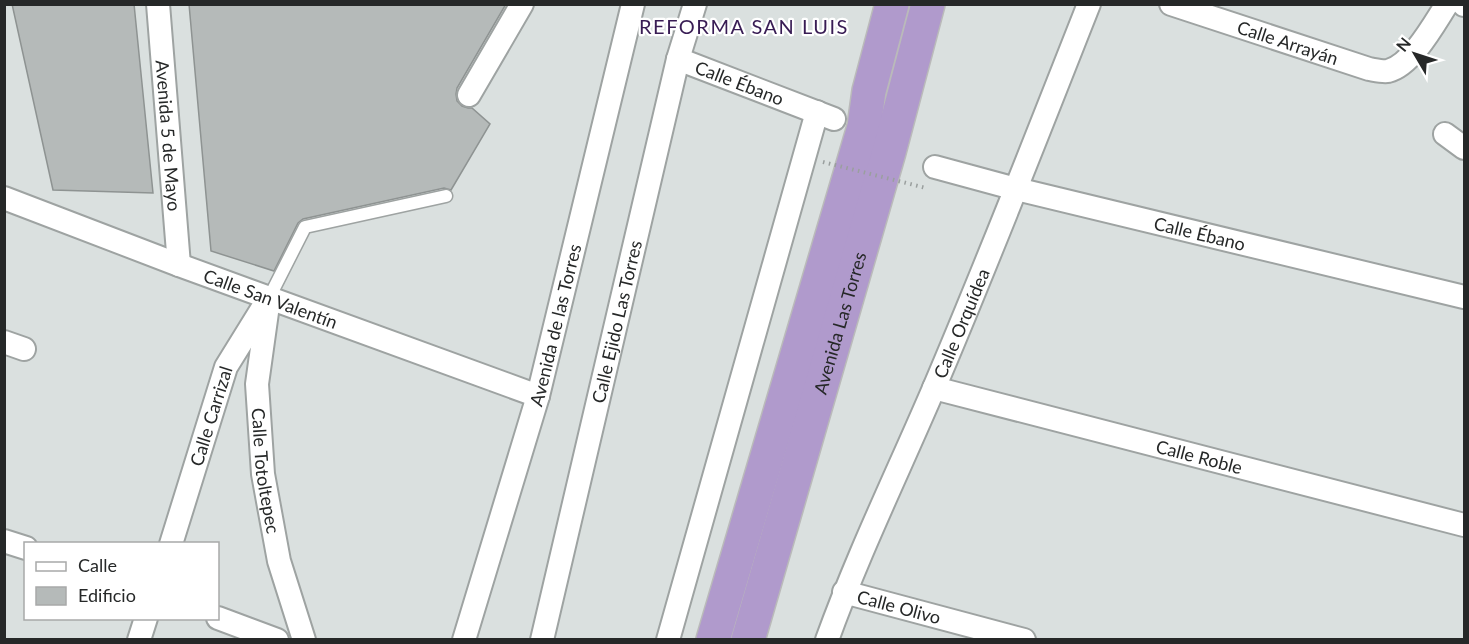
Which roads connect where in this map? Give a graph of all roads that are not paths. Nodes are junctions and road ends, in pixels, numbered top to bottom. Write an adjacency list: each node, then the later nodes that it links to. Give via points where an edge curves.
1 (158, 4): 18 (street, Avenida 5 de Mayo)
2 (522, 4): 11 (street)
3 (633, 4): 22 (street, Avenida de las Torres)
4 (695, 4): 10 (street, Calle Ejido Las Torres)
5 (892, 4): 36 (highway, Avenida Las Torres, via 861,138)
6 (928, 4): 37 (highway, Avenida Las Torres)
7 (1089, 4): 15 (street, Calle Orquídea)
8 (1447, 4): 9 (street, Calle Arrayán, via 1412,55 1387,71 1369,69)
9 (1179, 6)
10 (678, 59): 34 (street, Calle Ejido Las Torres); 35 (street, Calle Ébano, via 825,115)
11 (469, 96)
12 (1444, 134): 13 (street)
13 (1464, 148)
14 (935, 166): 15 (street, Calle Ébano)
15 (1016, 189): 20 (street, Calle Ébano); 21 (street, Calle Orquídea)
16 (446, 196): 19 (lane, via 305,227)
17 (4, 198): 18 (street, Calle San Valentín)
18 (179, 265): 19 (street, Calle San Valentín)
19 (269, 297): 22 (street, Calle San Valentín); 25 (street, Calle Carrizal, via 226,367); 32 (street, Calle Totoltepec, via 257,384 263,474 279,561)
20 (1464, 297)
21 (934, 388): 23 (street, Calle Roble); 27 (street, Calle Orquídea)
22 (538, 396): 33 (street, Avenida de las Torres)
23 (1464, 525)
24 (4, 541): 26 (street)
25 (171, 542)
26 (24, 547)
27 (844, 592): 38 (street, Calle Orquídea); 39 (street, Calle Olivo)
28 (219, 618): 31 (street)
29 (145, 620): 30 (street)
30 (139, 639)
31 (277, 639)
32 (304, 639)
33 (464, 639)
34 (542, 639)
35 (668, 639)
36 (714, 639)
37 (748, 639)
38 (827, 639)
39 (1024, 639)

